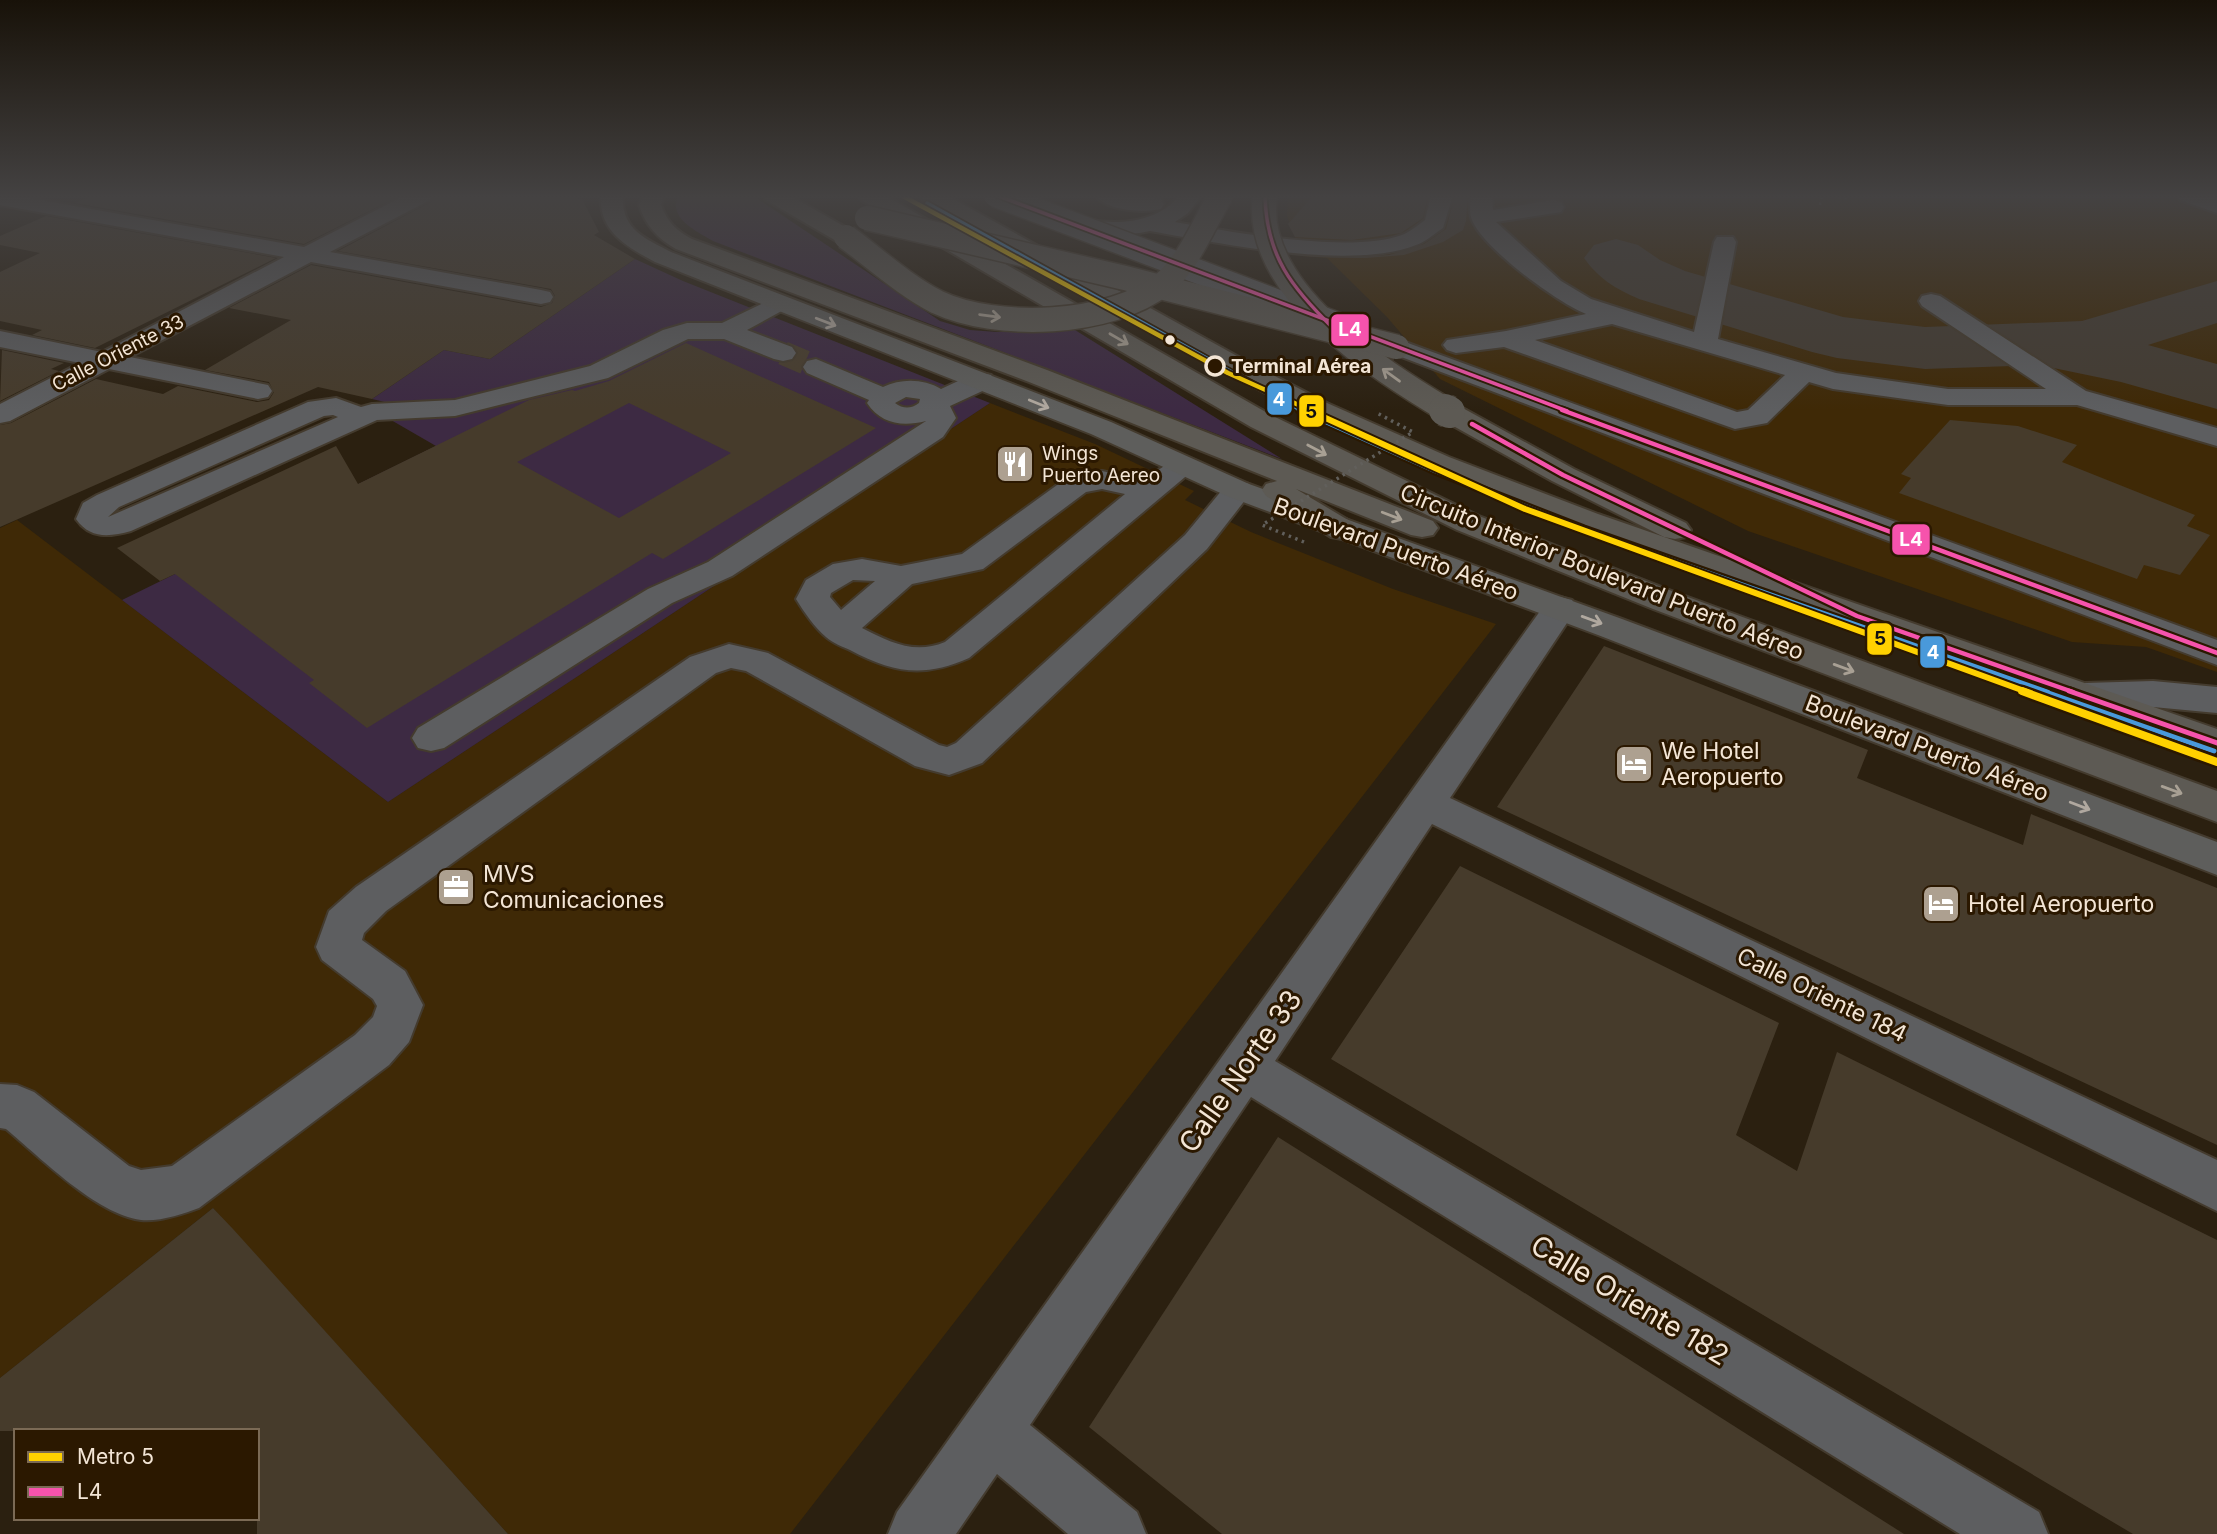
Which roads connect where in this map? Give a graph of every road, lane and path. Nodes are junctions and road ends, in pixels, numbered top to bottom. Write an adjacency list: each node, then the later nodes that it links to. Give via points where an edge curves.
1 (285, 267): 25 (street, Calle Oriente 33)
2 (378, 267): 14 (street)
3 (687, 267): 16 (main road, Boulevard Puerto Aéreo)
4 (746, 267): 36 (highway)
5 (887, 267): 9 (highway, one-way to 9, bridge, via 953,308 1017,319 1085,314 1132,301 1165,282)
6 (977, 267): 45 (highway, Circuito Interior Boulevard Puerto Aéreo, one-way to 45, via 1335,460 1468,523)
7 (1058, 267): 47 (highway, via 1354,426 1511,493)
8 (1072, 267): 23 (highway, bridge)
9 (1175, 267)
10 (1185, 267): 23 (street, bridge)
11 (1281, 267): 47 (highway, one-way to 11, bridge, via 1563,475 1412,390 1313,309)
12 (1530, 267): 17 (street, via 1581,304)
13 (1720, 267): 21 (street)
14 (541, 297)
15 (1931, 301): 30 (street)
16 (778, 303): 18 (street); 28 (main road, Boulevard Puerto Aéreo, one-way to 28)
17 (1613, 316): 20 (street); 21 (street)
18 (727, 331): 24 (street); 35 (street, via 672,335 599,372 455,408 388,410)
19 (0, 339): 25 (street)
20 (1506, 339): 22 (street); 27 (street, via 1735,421 1756,417)
21 (1704, 344): 27 (street)
22 (1456, 345)
23 (1397, 347): 49 (street)
24 (783, 353)
25 (102, 360): 29 (street); 34 (street, Calle Oriente 33)
26 (816, 367): 32 (street)
27 (1802, 374): 30 (street, via 1948,397)
28 (981, 381): 31 (street); 39 (main road, Boulevard Puerto Aéreo, one-way to 39, via 1101,428)
29 (258, 391)
30 (2077, 397): 37 (street)
31 (934, 404): 32 (street, via 934,397 921,389 900,389); 38 (street, via 942,418 933,431)
32 (892, 406): 38 (street, via 913,425)
33 (1375, 412): 43 (path, bridge, via 1413,432 1262,525)
34 (0, 415)
35 (359, 416): 35 (street, via 336,406 318,408 108,500 94,510 92,519 104,527 130,521)
36 (1169, 429): 42 (highway); 45 (highway, one-way to 45, via 1539,571)
37 (2217, 437)
38 (900, 453): 52 (street, via 720,569 660,596)
39 (1182, 467): 40 (main road, Boulevard Puerto Aéreo); 41 (street)
40 (1238, 490): 42 (main road, Boulevard Puerto Aéreo); 58 (street, via 1196,542 969,753 949,761 928,756 756,662 729,656 703,665 371,899 344,924 338,947 389,985 400,1005 393,1028 373,1050 181,1190 142,1195 113,1185 17,1108)
41 (1147, 491): 44 (street, via 1125,483 1088,480 972,562); 48 (street, via 942,658 924,662 890,656)
42 (1342, 530): 46 (main road, Boulevard Puerto Aéreo)
43 (1304, 542)
44 (901, 576): 48 (street); 48 (street, via 852,568 820,584 813,599)
45 (1665, 601): 55 (highway, Circuito Interior Boulevard Puerto Aéreo, one-way to 55)
46 (1560, 608): 54 (street, Calle Norte 33); 56 (main road, Boulevard Puerto Aéreo, one-way to 56)
47 (1857, 616): 50 (highway)
48 (839, 630)
49 (2217, 653)
50 (2085, 696): 51 (street, via 2153,694); 53 (highway)
51 (2217, 700)
52 (431, 738)
53 (2217, 743)
54 (1427, 804): 57 (street, Calle Norte 33); 59 (street, Calle Oriente 184)
55 (2217, 807)
56 (2217, 859)
57 (1242, 1066): 60 (street, Calle Norte 33); 63 (street, Calle Oriente 182)
58 (0, 1106)
59 (2217, 1186)
60 (992, 1431): 61 (street, Calle Norte 33); 62 (street)
61 (919, 1534)
62 (1115, 1534)
63 (2017, 1534)

